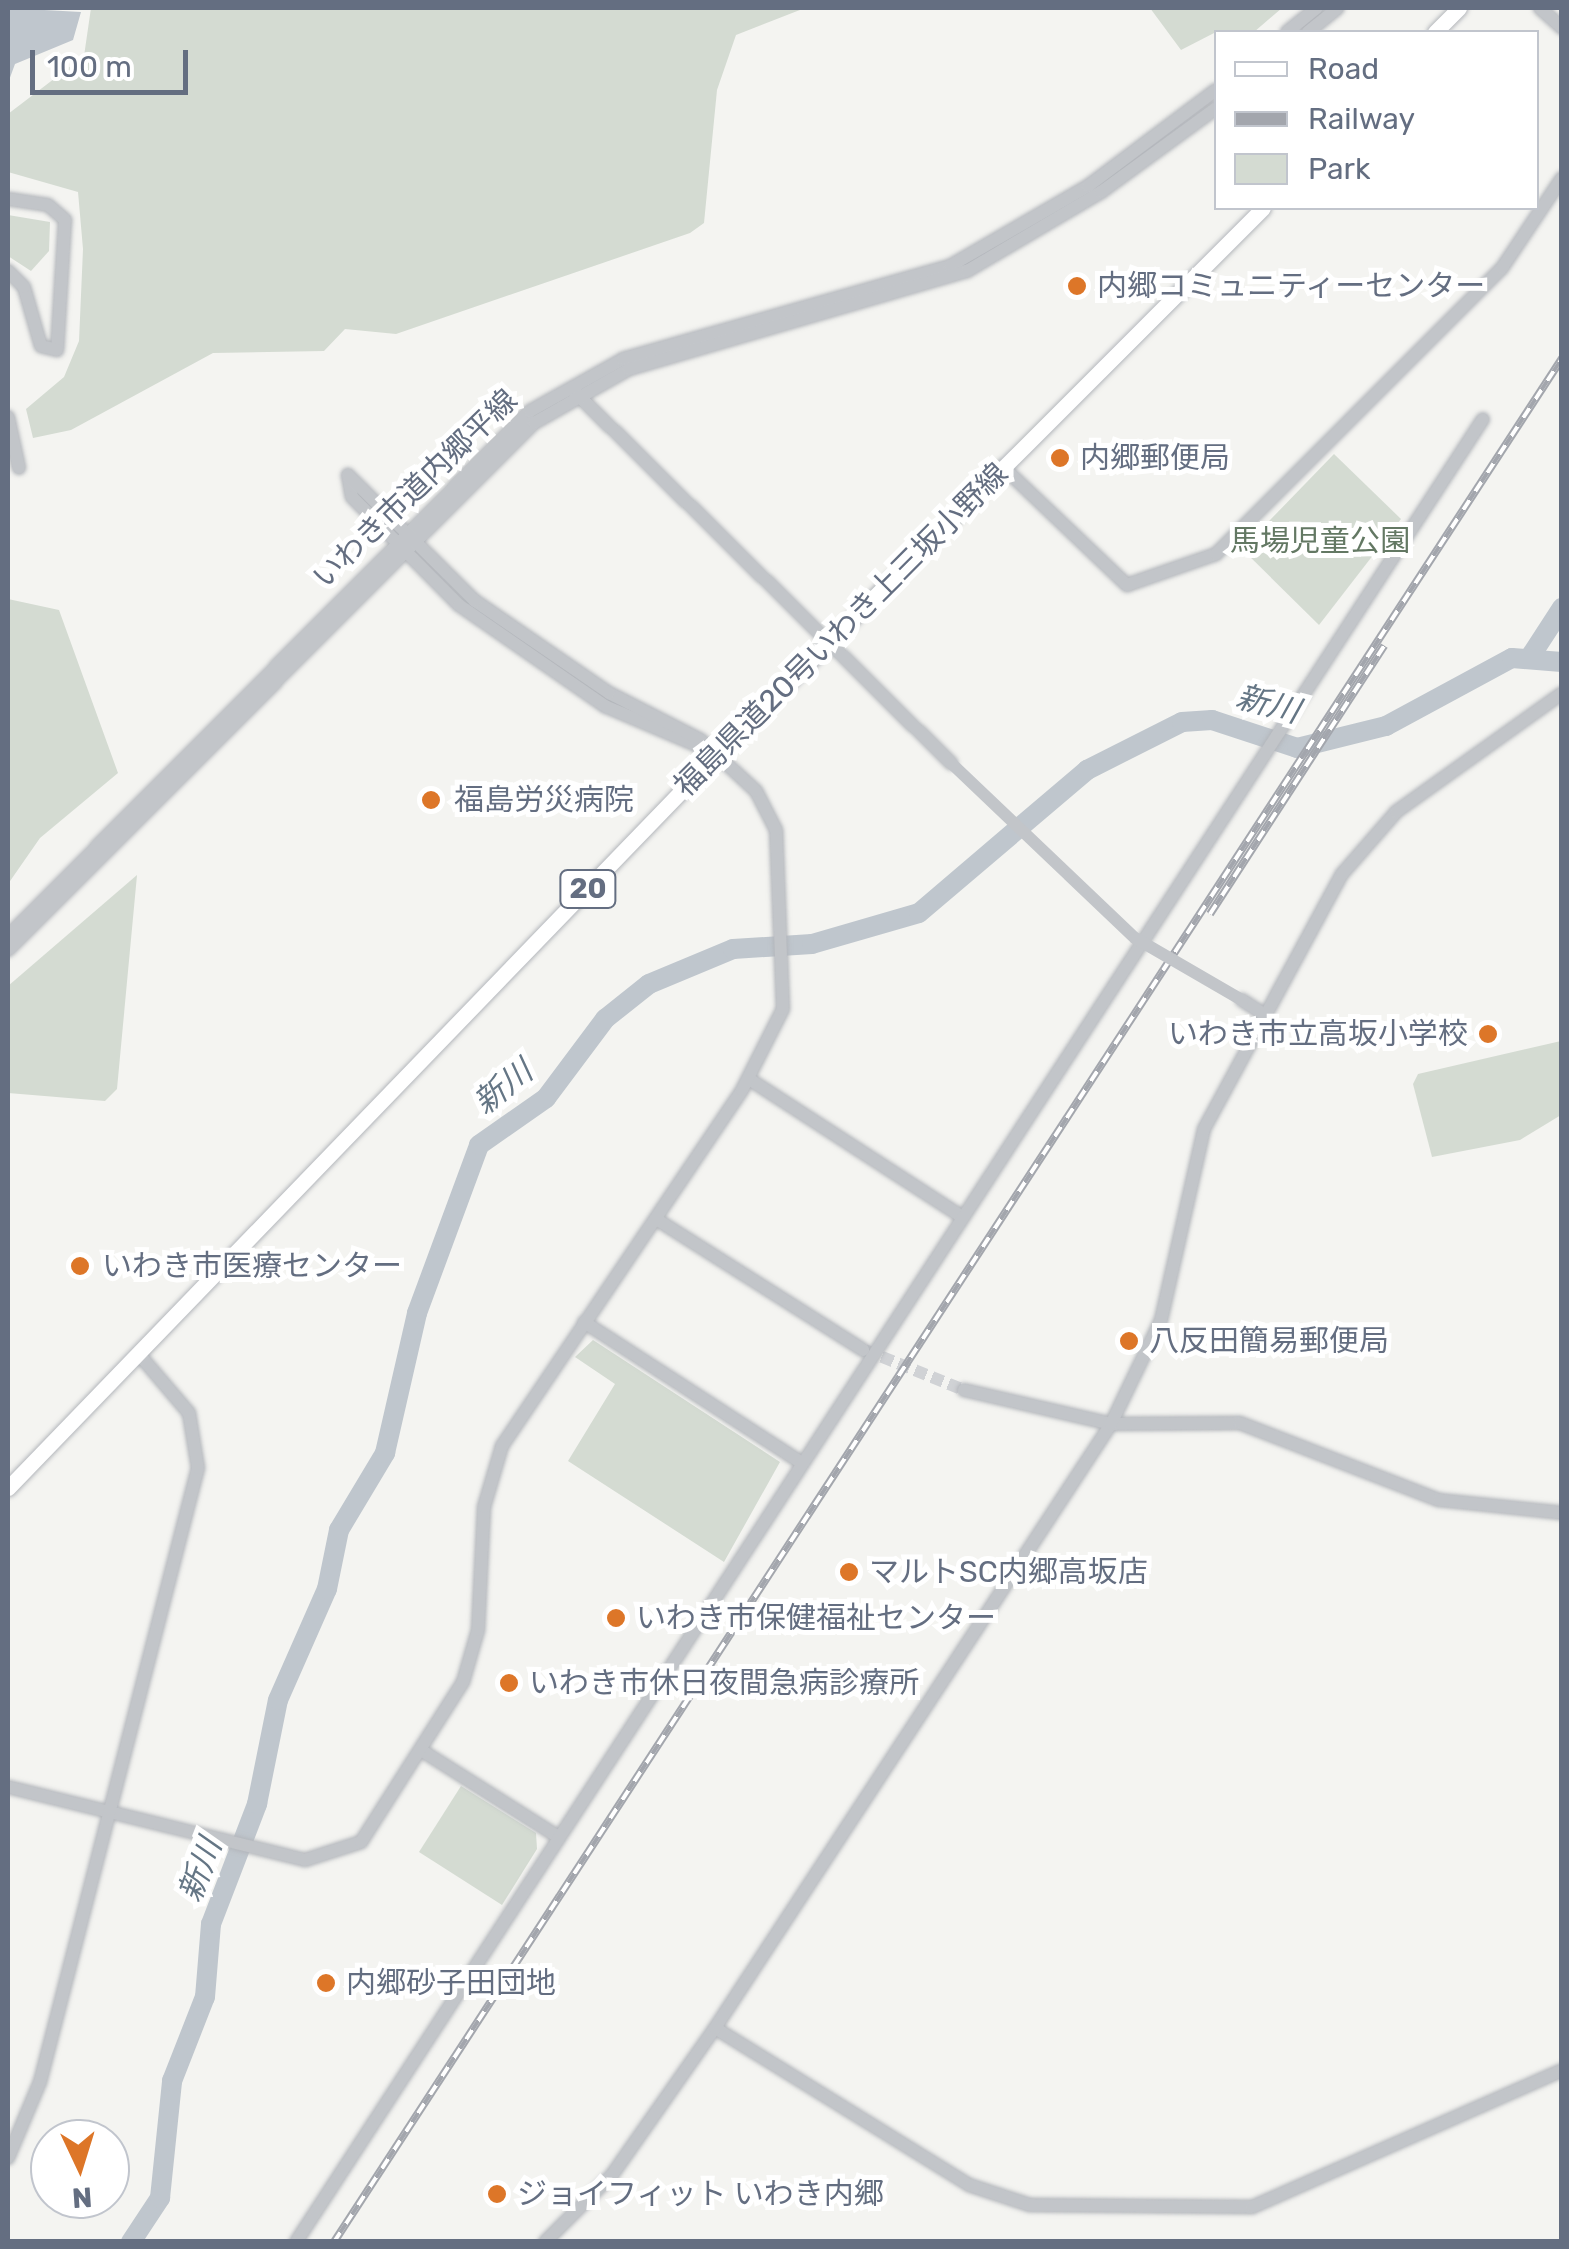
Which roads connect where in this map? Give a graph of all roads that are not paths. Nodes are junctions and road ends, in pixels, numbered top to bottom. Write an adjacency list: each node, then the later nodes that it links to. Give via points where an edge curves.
1 (1317, 8): 6 (street)
2 (1338, 8): 7 (street)
3 (1458, 8): 8 (main road)
4 (1540, 8): 5 (street)
5 (1562, 28)
6 (1289, 30)
7 (1310, 30)
8 (1437, 30)
9 (1214, 92): 15 (street, いわき市道内郷平線, via 1088,186 950,266 662,346)
10 (1214, 109): 15 (street, いわき市道内郷平線, via 1102,192 968,271)
11 (1562, 178): 18 (street, via 1502,268 1216,554 1127,585)
12 (8, 198): 14 (street, via 48,205 64,220 57,350 41,346 24,287)
13 (1261, 210): 18 (main road, 福島県道20号いわき上三坂小野線 / 20)
14 (8, 271)
15 (573, 390): 20 (street, いわき市道内郷平線); 21 (street)
16 (8, 417): 19 (street)
17 (1483, 418): 28 (street, via 1287,708)
18 (1002, 466): 21 (main road, 福島県道20号いわき上三坂小野線 / 20)
19 (18, 468)
20 (404, 538): 20 (street, via 352,497 348,474); 23 (street, via 459,605 606,706); 24 (street, いわき市道内郷平線); 25 (street, いわき市道内郷平線)
21 (828, 643): 23 (main road, 福島県道20号いわき上三坂小野線 / 20); 26 (street, bridge, via 1135,938)
22 (1562, 693): 26 (street, via 1374,835)
23 (718, 754): 27 (street, via 769,809 780,868 786,976 780,1018); 32 (main road, 福島県道20号いわき上三坂小野線 / 20)
24 (8, 936)
25 (8, 950)
26 (1265, 1014): 34 (street, via 1197,1148 1161,1320)
27 (749, 1079): 28 (street); 29 (street)
28 (962, 1216): 35 (street)
29 (656, 1218): 30 (street); 31 (street)
30 (584, 1322): 35 (street); 38 (street, via 494,1467 478,1630 463,1682)
31 (864, 1350)
32 (138, 1353): 36 (main road, 福島県道20号いわき上三坂小野線 / 20); 40 (street, via 185,1405 199,1460)
33 (964, 1390): 34 (street)
34 (1111, 1424): 37 (street, via 1240,1423 1439,1500); 42 (street)
35 (800, 1462): 41 (street)
36 (8, 1488)
37 (1562, 1513)
38 (424, 1752): 40 (street, via 361,1842 326,1859 286,1856); 41 (street)
39 (8, 1788): 40 (street)
40 (114, 1814): 44 (street, via 40,2082)
41 (558, 1836): 45 (street)
42 (716, 2028): 43 (street, via 969,2185 1030,2205 1252,2207); 46 (street, via 612,2175)
43 (1562, 2070)
44 (8, 2158)
45 (296, 2242)
46 (544, 2242)

